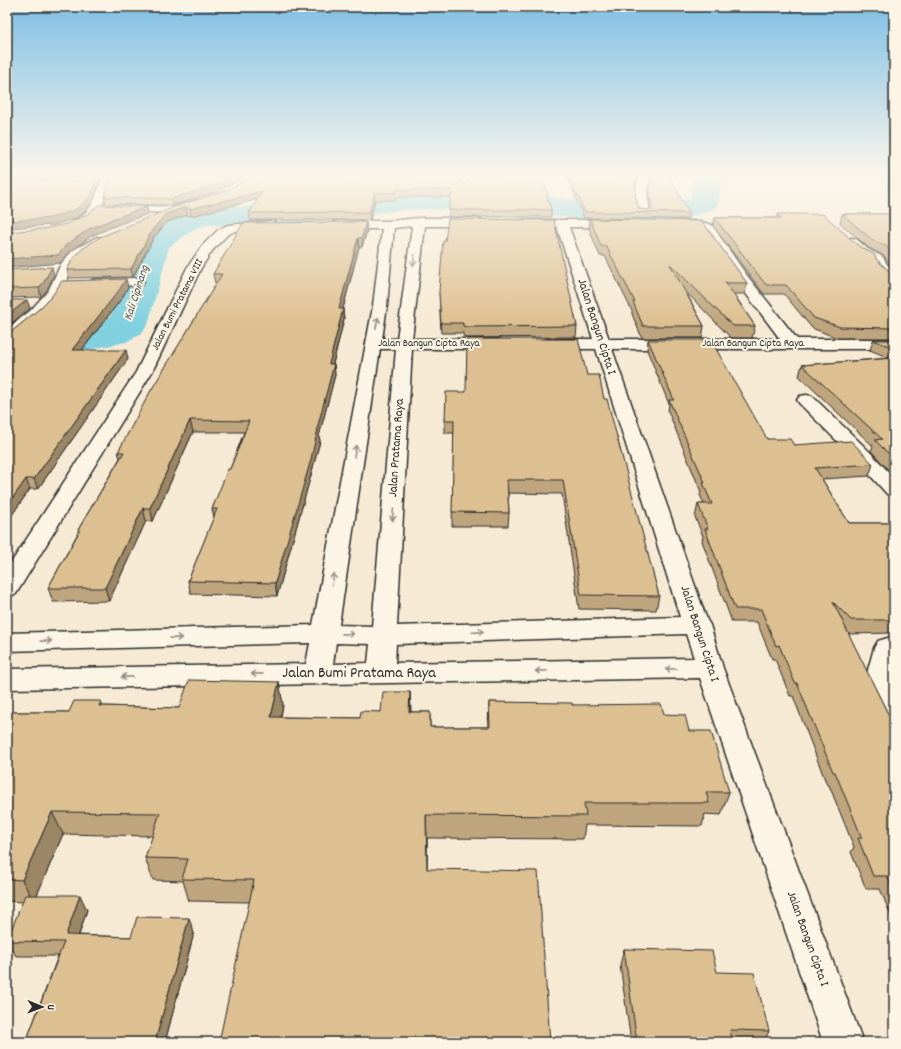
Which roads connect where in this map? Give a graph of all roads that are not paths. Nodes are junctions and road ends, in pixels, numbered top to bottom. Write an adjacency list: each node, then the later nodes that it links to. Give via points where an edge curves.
1 (72, 225): 8 (street)
2 (280, 225): 26 (street, Jalan Bumi Pratama VIII, via 232,228 223,232 207,249 194,268 144,372)
3 (326, 225): 4 (street)
4 (388, 225): 20 (street, one-way to 4, via 380,306)
5 (419, 225): 19 (street, Jalan Pratama Raya, one-way to 19)
6 (563, 225): 21 (street, Jalan Bangun Cipta I)
7 (697, 225): 22 (street, via 708,228 740,276)
8 (63, 228)
9 (843, 233): 13 (street, via 864,252 884,259 880,265)
10 (110, 235): 11 (street, via 97,240 78,253)
11 (65, 268): 12 (street); 15 (street)
12 (51, 270)
13 (894, 278)
14 (137, 282): 15 (street)
15 (58, 284): 16 (street, via 54,293)
16 (45, 302): 17 (street); 18 (street)
17 (30, 303)
18 (7, 338)
19 (404, 343): 20 (street, Jalan Bangun Cipta Raya); 21 (street, Jalan Bangun Cipta Raya); 29 (street, Jalan Pratama Raya, one-way to 29)
20 (372, 344): 28 (street, one-way to 20)
21 (601, 344): 22 (street, Jalan Bangun Cipta Raya); 27 (street, Jalan Bangun Cipta I)
22 (792, 344): 23 (street, Jalan Bangun Cipta Raya)
23 (894, 344)
24 (806, 400): 25 (street)
25 (894, 490)
26 (7, 588)
27 (697, 625): 29 (street, one-way to 27); 32 (street, Jalan Bangun Cipta I)
28 (324, 634): 29 (street, one-way to 29); 30 (street, one-way to 28); 33 (street)
29 (384, 635): 34 (street, Jalan Pratama Raya)
30 (7, 642)
31 (894, 645): 36 (street, via 887,648 880,677)
32 (710, 668): 34 (street, Jalan Bumi Pratama Raya, one-way to 34); 37 (street, Jalan Bangun Cipta I)
33 (318, 673): 34 (street, Jalan Bumi Pratama Raya); 35 (street, Jalan Bumi Pratama Raya, one-way to 35)
34 (381, 674)
35 (7, 679)
36 (894, 707)
37 (843, 1042)

